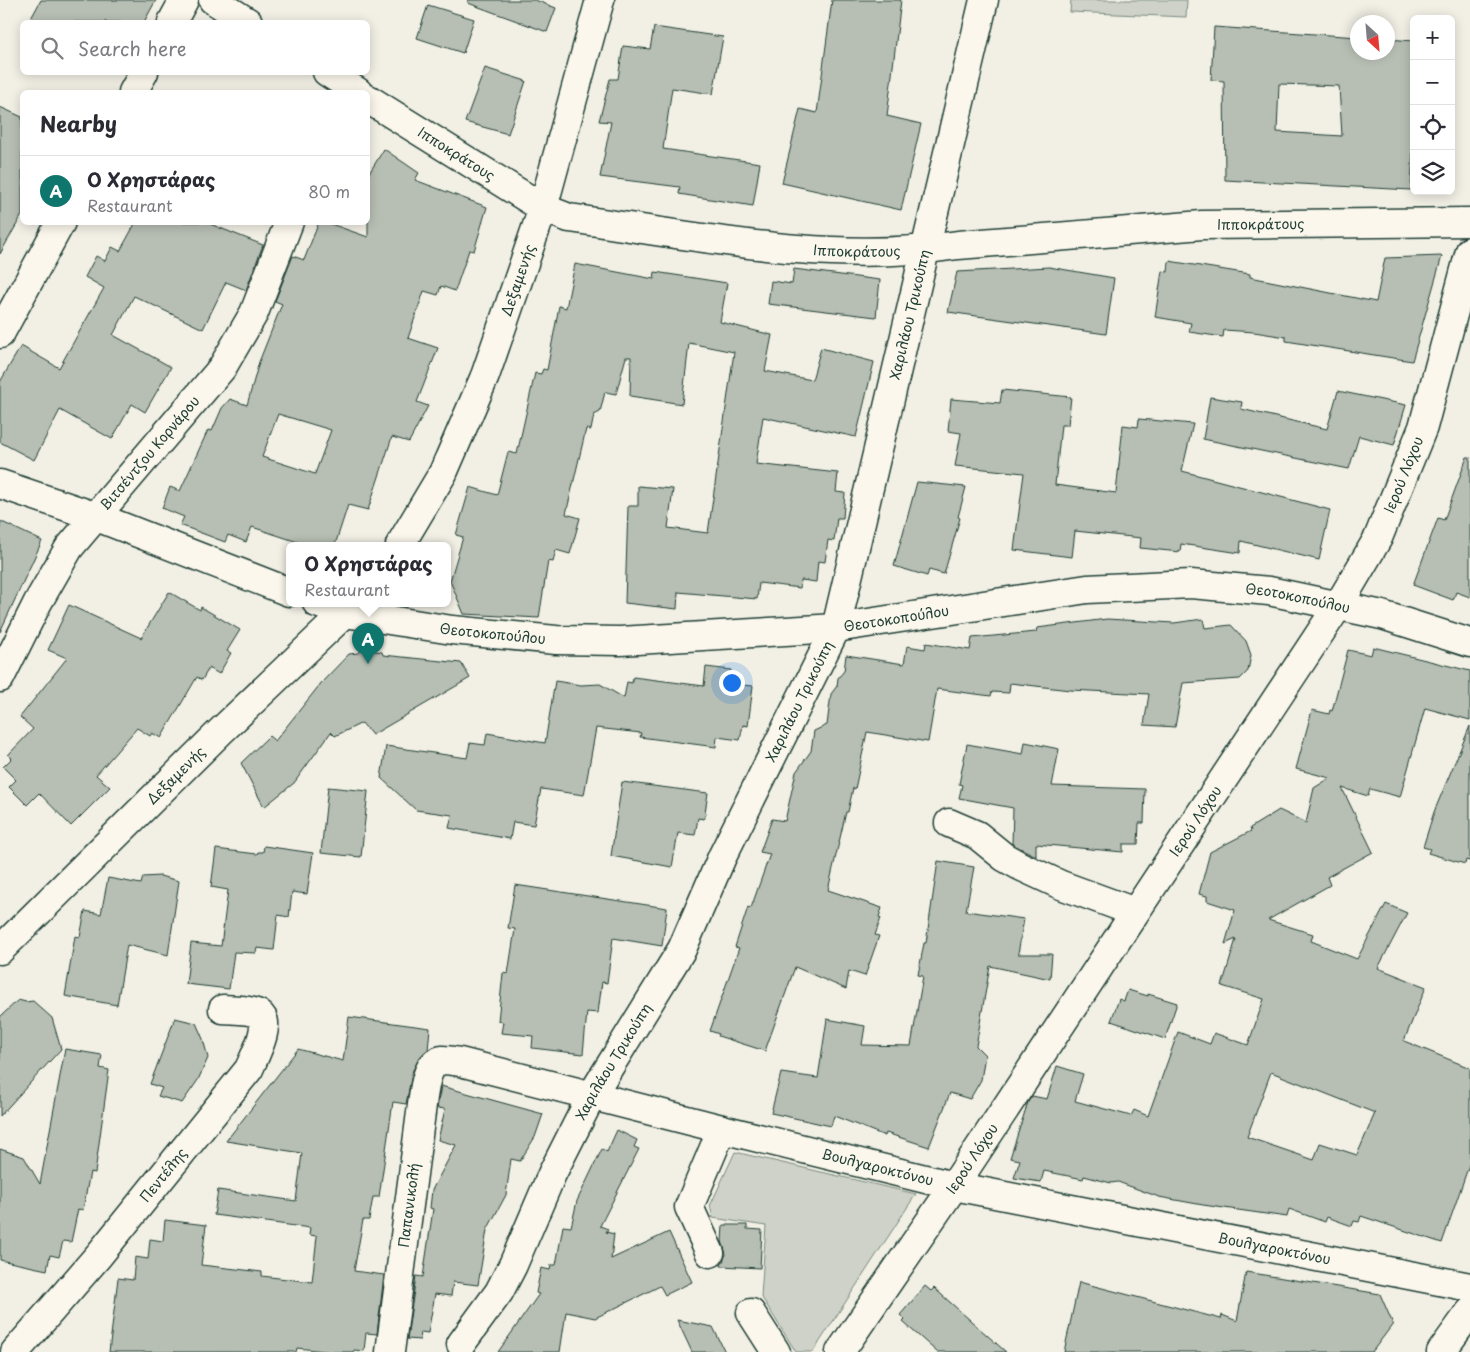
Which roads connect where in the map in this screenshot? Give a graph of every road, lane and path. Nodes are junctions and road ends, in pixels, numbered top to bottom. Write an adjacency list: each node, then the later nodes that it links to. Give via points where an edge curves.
1 (184, 0): 5 (street)
2 (213, 0): 6 (street)
3 (600, 0): 12 (street, Δεξαμενής)
4 (984, 0): 16 (street, Χαριλάου Τρικούπη)
5 (173, 20)
6 (245, 20)
7 (142, 75): 9 (street)
8 (331, 75): 10 (street)
9 (134, 90)
10 (355, 90)
11 (370, 99): 12 (street, Ιπποκράτους)
12 (543, 208): 16 (street, Ιπποκράτους, via 569,218 752,244 845,252); 21 (street, Δεξαμενής, via 481,385 443,473)
13 (1470, 222): 16 (street, Ιπποκράτους, via 1202,225)
14 (60, 225): 18 (street)
15 (289, 225): 20 (street, Βιτσέντζου Κορνάρου, via 254,313 222,368)
16 (926, 250): 25 (street, Χαριλάου Τρικούπη)
17 (1470, 251): 23 (street, Ιερού Λόχου, via 1423,427 1378,538)
18 (0, 334)
19 (0, 484): 20 (street)
20 (97, 517): 22 (street); 27 (street, Βιτσέντζου Κορνάρου, via 69,548)
21 (402, 542)
22 (286, 591)
23 (1338, 606): 25 (street, Θεοτοκοπούλου, via 1269,591 1182,584 1087,589); 26 (street, Θεοτοκοπούλου, via 1382,615); 29 (street, Ιερού Λόχου)
24 (349, 608): 25 (street, Θεοτοκοπούλου, via 452,630 556,640 620,641); 30 (street, Δεξαμενής)
25 (836, 628): 33 (street, Χαριλάου Τρικούπη, via 722,857 682,949)
26 (1470, 643)
27 (0, 678)
28 (949, 823): 29 (street, via 977,835 1020,866)
29 (1135, 912): 35 (street, Ιερού Λόχου)
30 (0, 950)
31 (223, 1010): 41 (street, Πεντέλης, via 252,1012 261,1015 265,1022 262,1039 249,1069 99,1255)
32 (436, 1063): 33 (street, Βουλγαροκτόνου, via 441,1060 460,1062); 42 (street, Παπανικολή, via 428,1074 423,1097)
33 (592, 1095): 34 (street, Βουλγαροκτόνου); 40 (street, Χαριλάου Τρικούπη, via 552,1174 513,1265)
34 (722, 1129): 35 (street, Βουλγαροκτόνου); 36 (street, via 689,1207)
35 (954, 1186): 37 (street, Βουλγαροκτόνου); 44 (street, Ιερού Λόχου)
36 (710, 1253)
37 (1470, 1287)
38 (1470, 1312): 45 (street)
39 (752, 1313): 43 (street)
40 (461, 1344)
41 (15, 1352)
42 (390, 1352)
43 (776, 1352)
44 (840, 1352)
45 (1441, 1352)

